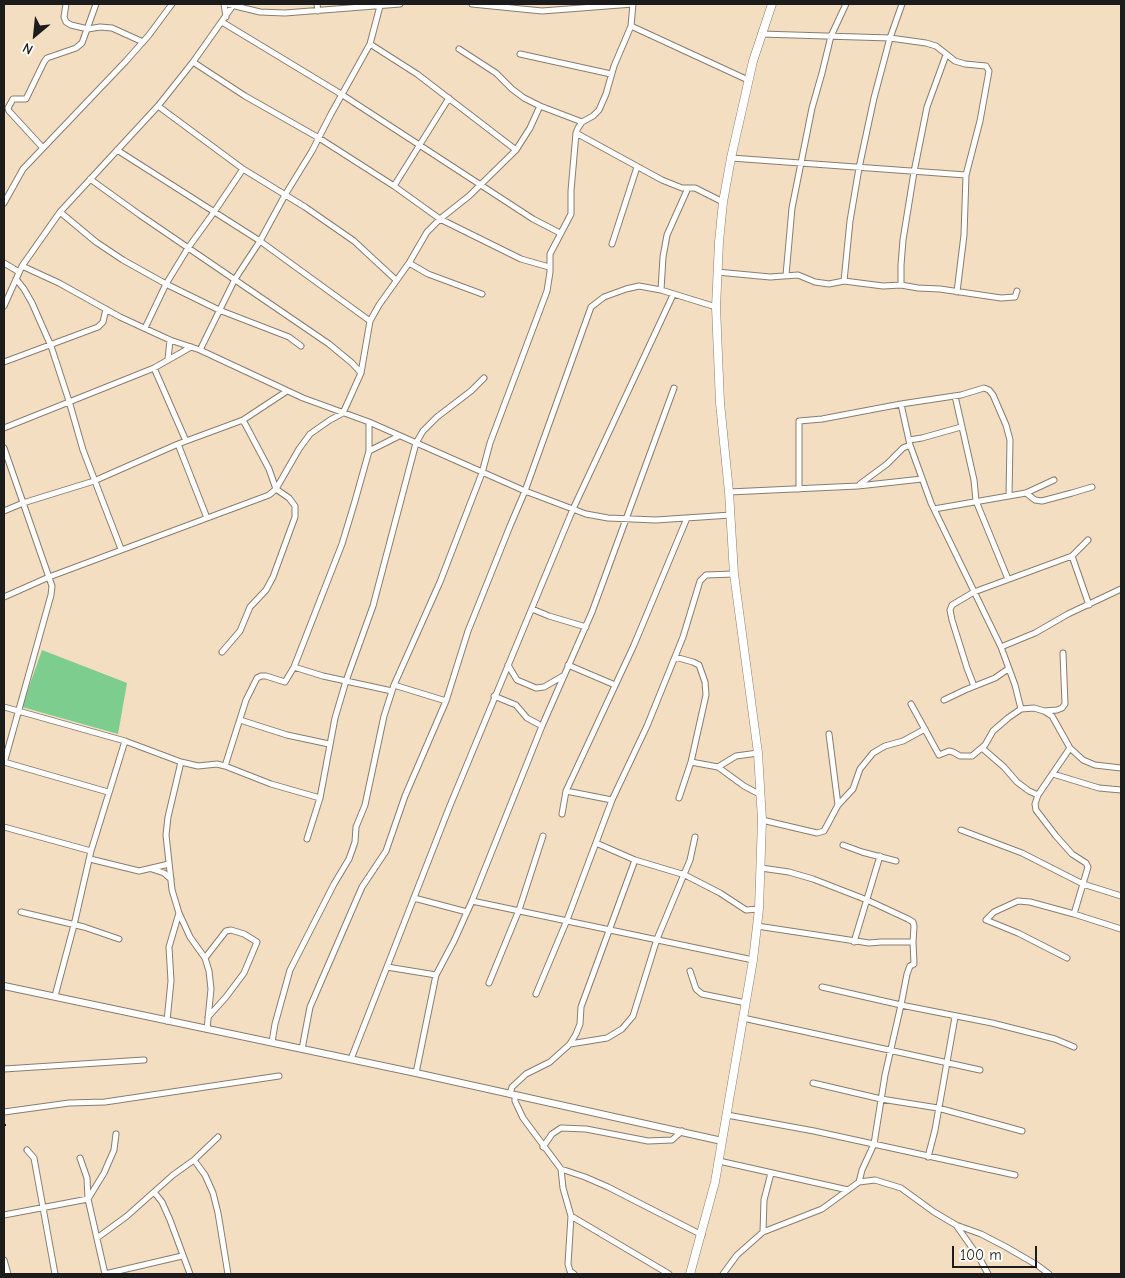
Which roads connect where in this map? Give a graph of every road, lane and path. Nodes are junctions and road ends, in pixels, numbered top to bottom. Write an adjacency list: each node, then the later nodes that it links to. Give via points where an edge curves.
1 (66, 4): 16 (street, via 66,22)
2 (96, 4): 16 (street)
3 (172, 4): 20 (street)
4 (230, 4): 13 (street, via 260,12); 14 (street); 14 (street)
5 (316, 4): 13 (street)
6 (400, 4): 12 (street)
7 (472, 4): 8 (street, via 542,11)
8 (633, 4): 15 (street)
9 (772, 4): 17 (main road)
10 (846, 4): 18 (street)
11 (902, 4): 19 (street)
12 (380, 6): 13 (street); 21 (street)
13 (318, 11)
14 (224, 20): 25 (street); 28 (street)
15 (631, 26): 26 (street); 27 (street)
16 (88, 29): 20 (street, via 112,28); 36 (street, via 82,44 47,58 26,99 13,99 8,108)
17 (761, 34): 18 (street); 27 (main road)
18 (831, 36): 19 (street); 40 (street)
19 (890, 38): 24 (street, via 936,46); 42 (street)
20 (143, 42): 36 (street)
21 (370, 44): 28 (street); 29 (street)
22 (459, 49): 31 (street)
23 (520, 54): 26 (street)
24 (946, 55): 44 (street, via 927,107); 45 (street, via 964,64 986,66 989,71)
25 (193, 62): 30 (street); 34 (street)
26 (611, 74): 32 (street, via 599,110)
27 (748, 80): 39 (main road)
28 (341, 94): 34 (street); 35 (street)
29 (449, 98): 35 (street); 38 (street)
30 (158, 106): 37 (street); 43 (street)
31 (540, 106): 32 (street); 38 (street)
32 (582, 122): 33 (street)
33 (576, 134): 41 (street); 56 (street, via 571,214)
34 (318, 138): 48 (street); 50 (street)
35 (420, 146): 47 (street); 48 (street)
36 (43, 148): 52 (street, via 23,169)
37 (117, 150): 46 (street); 54 (street)
38 (516, 150): 47 (street)
39 (731, 158): 40 (street); 51 (main road)
40 (800, 164): 42 (street); 66 (street)
41 (637, 167): 49 (street, via 662,180); 58 (street)
42 (859, 168): 44 (street); 70 (street)
43 (243, 169): 50 (street); 54 (street)
44 (914, 172): 45 (street); 72 (street, via 903,240)
45 (966, 175): 74 (street, via 964,235)
46 (90, 179): 53 (street); 59 (street)
47 (480, 185): 55 (street); 56 (street)
48 (394, 186): 55 (street)
49 (688, 188): 51 (street, via 695,188); 73 (street, via 667,235)
50 (285, 195): 57 (street); 69 (street, via 354,241)
51 (723, 202): 65 (main road)
52 (4, 203)
53 (60, 212): 62 (street); 71 (street, via 96,242)
54 (214, 212): 57 (street); 59 (street)
55 (440, 219): 61 (street, via 427,232); 63 (street, via 521,259)
56 (560, 234): 63 (street, via 550,254)
57 (260, 241): 68 (street); 82 (street)
58 (612, 244)
59 (188, 248): 68 (street); 71 (street)
60 (4, 263): 64 (street)
61 (409, 263): 69 (street); 76 (street, via 428,274)
62 (22, 266): 64 (street); 80 (street)
63 (549, 267): 111 (street, via 547,291)
64 (19, 272): 67 (street)
65 (717, 272): 66 (street, via 770,277); 79 (main road)
66 (786, 275): 70 (street, via 829,284)
67 (16, 279): 78 (street); 85 (street, via 32,303)
68 (235, 279): 81 (street); 92 (street, via 329,344)
69 (396, 280): 82 (street)
70 (844, 281): 72 (street)
71 (166, 284): 81 (street); 83 (street)
72 (901, 285): 74 (street)
73 (661, 290): 77 (street); 119 (street, via 640,286 626,289 604,297 591,307)
74 (956, 292): 75 (street, via 1008,298 1015,297)
75 (1017, 292)
76 (482, 294)
77 (673, 295): 79 (street); 125 (street)
78 (4, 306)
79 (716, 307): 120 (main road, via 720,403)
80 (106, 309): 83 (street); 85 (street, via 98,328)
81 (219, 310): 86 (street, via 289,337); 88 (street)
82 (370, 321): 92 (street)
83 (145, 328): 84 (street)
84 (170, 340): 87 (street); 89 (street)
85 (51, 346): 90 (street); 97 (street)
86 (301, 346)
87 (191, 347): 88 (street); 89 (street)
88 (200, 350): 95 (street)
89 (168, 359): 91 (street)
90 (4, 362)
91 (154, 368): 97 (street); 105 (street)
92 (361, 373): 99 (street)
93 (484, 378): 107 (street, via 437,417)
94 (674, 388): 131 (street)
95 (286, 391): 99 (street); 100 (street)
96 (954, 396): 98 (street); 102 (street); 122 (street, via 984,388 993,395 1010,440)
97 (69, 401): 103 (street); 114 (street)
98 (901, 404): 106 (street); 118 (street, via 799,422)
99 (343, 413): 101 (street); 117 (street, via 310,434)
100 (243, 420): 105 (street); 117 (street)
101 (369, 422): 104 (street); 110 (street)
102 (961, 427): 106 (street); 123 (street)
103 (4, 428)
104 (399, 436): 107 (street); 110 (street)
105 (186, 441): 108 (street)
106 (910, 442): 112 (street); 115 (street)
107 (416, 443): 111 (street); 153 (street, via 372,606)
108 (178, 444): 114 (street); 129 (street)
109 (4, 448): 124 (street)
110 (369, 451): 150 (street, via 342,544)
111 (482, 473): 119 (street); 156 (street, via 440,582)
112 (922, 479): 115 (street); 126 (street)
113 (1054, 480): 121 (street)
114 (94, 481): 124 (street); 133 (street)
115 (858, 486): 118 (street)
116 (1092, 486): 121 (street, via 1042,501)
117 (276, 489): 129 (street, via 270,495); 145 (street, via 295,506 291,531 266,590 250,607 240,631)
118 (799, 490): 120 (street)
119 (525, 491): 125 (street); 159 (street, via 468,631)
120 (729, 492): 128 (main road)
121 (1026, 493): 122 (street)
122 (1010, 496): 123 (street)
123 (976, 501): 126 (street); 137 (street)
124 (23, 503): 127 (street); 136 (street)
125 (573, 509): 131 (street, via 586,514); 142 (street)
126 (934, 509): 139 (street)
127 (4, 511)
128 (731, 515): 130 (street); 135 (main road)
129 (207, 518): 133 (street)
130 (687, 518): 131 (street); 154 (street)
131 (626, 519): 143 (street)
132 (1088, 540): 134 (street)
133 (121, 549): 136 (street)
134 (1072, 556): 137 (street); 141 (street)
135 (734, 574): 147 (street, via 703,577); 173 (main road)
136 (49, 576): 140 (street); 163 (street, via 51,595)
137 (1008, 579): 139 (street)
138 (1121, 589): 141 (street)
139 (974, 592): 144 (street); 155 (street, via 952,605 950,610)
140 (4, 596)
141 (1089, 605): 144 (street)
142 (532, 609): 143 (street); 148 (street)
143 (586, 627): 149 (street)
144 (1000, 647): 151 (street)
145 (222, 652)
146 (1063, 653): 164 (street, via 1065,704 1058,710)
147 (674, 656): 176 (street, via 699,666 705,682 706,695); 188 (street, via 647,726)
148 (508, 665): 152 (street, via 517,680 536,688); 157 (street)
149 (568, 666): 152 (street); 154 (street)
150 (294, 667): 153 (street); 165 (street, via 285,682 266,676 257,678)
151 (1008, 669): 155 (street); 162 (street)
152 (564, 676): 166 (street)
153 (346, 681): 156 (street); 170 (street)
154 (615, 685): 182 (street)
155 (974, 686): 158 (street)
156 (393, 688): 159 (street); 247 (street, via 366,805 356,827 355,842 290,970)
157 (494, 696): 166 (street, via 516,705 527,718); 211 (street)
158 (944, 700)
159 (446, 701): 250 (street, via 405,796 386,851 362,887 310,1007)
160 (911, 704): 167 (street)
161 (4, 707): 163 (street)
162 (1022, 709): 164 (street); 171 (street, via 993,731)
163 (19, 711): 169 (street); 174 (street)
164 (1044, 711): 172 (street, via 1052,716)
165 (240, 720): 170 (street); 177 (street)
166 (542, 726): 213 (street)
167 (925, 729): 171 (street, via 939,754 948,751 972,756); 189 (street, via 873,753 860,769 853,789)
168 (829, 734): 189 (street)
169 (125, 741): 175 (street); 183 (street)
170 (329, 744): 186 (street)
171 (982, 748): 185 (street, via 1018,782)
172 (1070, 748): 179 (street, via 1089,764); 180 (street)
173 (758, 753): 178 (street, via 736,756); 184 (main road)
174 (4, 762): 183 (street)
175 (181, 762): 177 (street); 204 (street, via 168,816)
176 (691, 762): 178 (street); 187 (street)
177 (226, 766): 186 (street, via 271,784)
178 (718, 767): 184 (street)
179 (1121, 768)
180 (1053, 774): 181 (street, via 1099,788); 185 (street)
181 (1121, 790)
182 (566, 791): 188 (street); 190 (street)
183 (108, 792): 199 (street)
184 (761, 795): 191 (main road)
185 (1038, 795): 209 (street, via 1036,810 1072,854 1086,862 1088,867)
186 (320, 798): 196 (street)
187 (679, 798)
188 (612, 800): 197 (street)
189 (838, 805): 191 (street, via 821,833)
190 (562, 814)
191 (762, 820): 206 (main road)
192 (4, 827): 199 (street)
193 (961, 830): 209 (street, via 1022,852)
194 (543, 836): 214 (street)
195 (695, 837): 207 (street)
196 (307, 839)
197 (596, 844): 202 (street); 220 (street)
198 (843, 844): 200 (street)
199 (91, 851): 201 (street)
200 (880, 856): 203 (street); 212 (street)
201 (90, 859): 205 (street, via 132,870); 221 (street)
202 (634, 860): 207 (street); 223 (street)
203 (896, 860)
204 (169, 864): 205 (street); 208 (street)
205 (152, 868): 208 (street)
206 (761, 868): 212 (street, via 790,872); 215 (main road)
207 (685, 875): 215 (street, via 746,910); 226 (street)
208 (171, 879): 218 (street)
209 (1083, 884): 210 (street); 219 (street)
210 (1121, 896)
211 (414, 898): 217 (street); 232 (street)
212 (867, 900): 227 (street); 228 (street, via 913,922)
213 (472, 901): 214 (street); 217 (street)
214 (519, 910): 220 (street); 235 (street)
215 (759, 910): 222 (main road)
216 (21, 912): 221 (street)
217 (467, 912): 234 (street)
218 (179, 913): 229 (street); 245 (street, via 169,947 171,981)
219 (1074, 914): 224 (street); 230 (street, via 1018,901 994,912 986,920)
220 (567, 920): 223 (street); 238 (street)
221 (74, 925): 225 (street); 239 (street)
222 (757, 926): 227 (street); 231 (main road)
223 (608, 929): 226 (street); 248 (street, via 581,1007 580,1024)
224 (1121, 929)
225 (119, 939)
226 (657, 939): 231 (street); 248 (street, via 633,1016 622,1029 607,1038)
227 (854, 942): 228 (street)
228 (913, 942): 241 (street, via 914,964 907,974)
229 (205, 958): 242 (street, via 211,989); 242 (street, via 226,931 244,934 257,942 244,973)
230 (1067, 958)
231 (753, 960): 240 (main road)
232 (387, 967): 234 (street); 253 (street)
233 (690, 971): 240 (street, via 696,989 702,994)
234 (436, 975): 257 (street)
235 (489, 983)
236 (4, 986): 239 (street)
237 (822, 986): 241 (street)
238 (536, 994)
239 (55, 996): 245 (street)
240 (746, 1003): 244 (main road)
241 (901, 1006): 243 (street); 251 (street)
242 (208, 1017): 246 (street)
243 (955, 1017): 249 (street, via 1018,1029); 254 (street)
244 (743, 1018): 251 (street); 264 (main road)
245 (167, 1021): 246 (street)
246 (207, 1029): 247 (street)
247 (272, 1042): 250 (street)
248 (570, 1044): 260 (street, via 550,1062 526,1074 512,1086)
249 (1074, 1047)
250 (302, 1049): 253 (street)
251 (890, 1051): 254 (street); 261 (street)
252 (144, 1060): 255 (street)
253 (351, 1060): 257 (street)
254 (946, 1063): 256 (street); 262 (street)
255 (4, 1069)
256 (980, 1070)
257 (416, 1073): 260 (street)
258 (279, 1076): 263 (street, via 105,1102 69,1103)
259 (813, 1083): 261 (street)
260 (512, 1095): 265 (street); 271 (street)
261 (881, 1099): 262 (street); 270 (street)
262 (938, 1108): 266 (street); 273 (street)
263 (4, 1112)
264 (726, 1115): 269 (main road); 270 (street)
265 (682, 1131): 269 (street); 271 (street, via 672,1140 648,1141 561,1128)
266 (1022, 1131)
267 (116, 1134): 283 (street, via 114,1150 104,1173)
268 (218, 1137): 275 (street)
269 (722, 1141): 276 (main road)
270 (874, 1144): 273 (street); 280 (street)
271 (543, 1147): 277 (street)
272 (27, 1150): 284 (street, via 34,1158)
273 (928, 1157): 279 (street)
274 (80, 1158): 283 (street)
275 (194, 1160): 282 (street); 296 (street, via 212,1193 218,1213)
276 (719, 1161): 278 (street); 289 (main road)
277 (561, 1169): 286 (street); 289 (street, via 608,1187)
278 (771, 1172): 281 (street); 288 (street, via 764,1200)
279 (1015, 1175)
280 (859, 1182): 281 (street); 287 (street, via 875,1180 902,1188)
281 (848, 1190): 288 (street, via 822,1209)
282 (154, 1192): 290 (street); 291 (street, via 170,1220)
283 (88, 1198): 284 (street); 290 (street)
284 (44, 1207): 285 (street); 294 (street)
285 (4, 1215)
286 (571, 1216): 297 (street, via 568,1264); 298 (street)
287 (956, 1225): 301 (street); 302 (street, via 998,1242)
288 (763, 1232): 300 (street, via 737,1255)
289 (702, 1235): 299 (main road)
290 (97, 1238): 291 (street, via 106,1274)
291 (182, 1256): 295 (street)
292 (4, 1260): 293 (street)
293 (8, 1274)
294 (55, 1274)
295 (190, 1274)
296 (228, 1274)
297 (574, 1274)
298 (669, 1274)
299 (690, 1274)
300 (723, 1274)
301 (988, 1274)
302 (1049, 1274)

